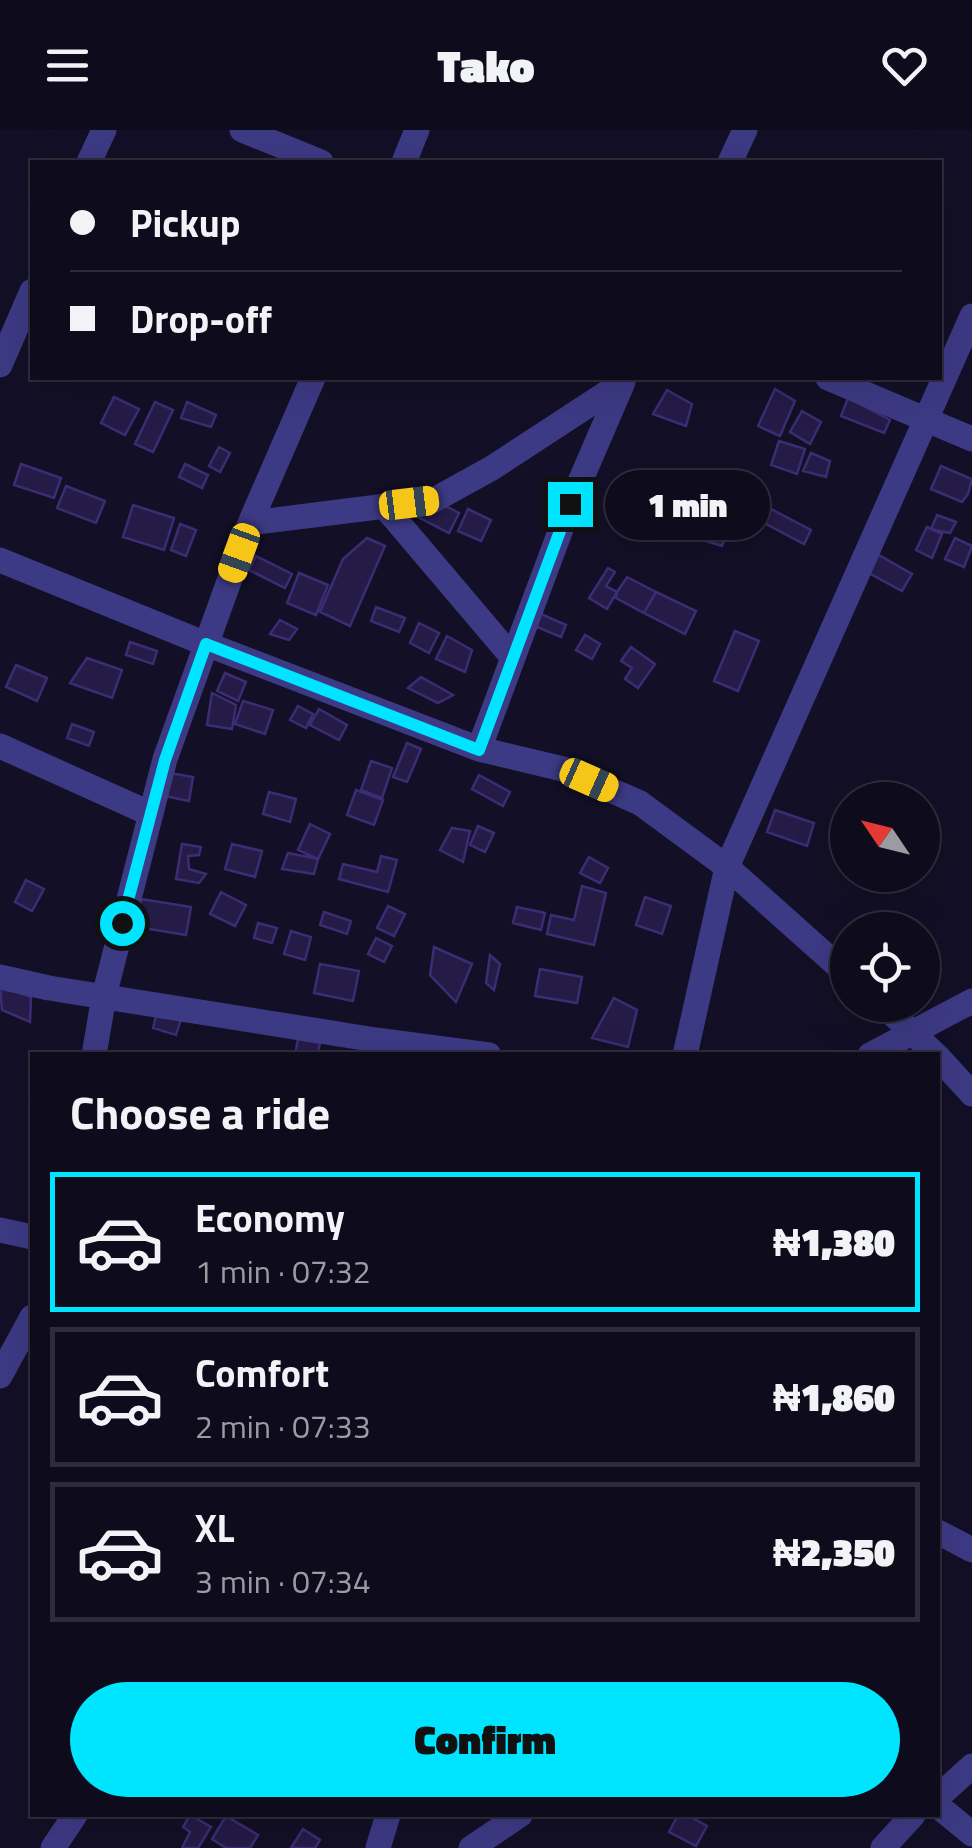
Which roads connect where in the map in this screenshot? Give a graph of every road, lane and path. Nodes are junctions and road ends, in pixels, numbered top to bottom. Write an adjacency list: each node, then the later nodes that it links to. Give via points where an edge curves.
1 (104, 130): 5 (street)
2 (242, 130): 6 (street)
3 (417, 130): 7 (street)
4 (746, 130): 8 (street)
5 (90, 160)
6 (316, 160)
7 (405, 160)
8 (731, 160)
9 (30, 296): 11 (street)
10 (972, 316): 15 (street)
11 (0, 365)
12 (312, 380): 18 (street)
13 (624, 380): 17 (street, via 434,500); 21 (street)
14 (833, 380): 15 (street)
15 (924, 420): 16 (street); 25 (street)
16 (972, 439)
17 (384, 506): 18 (street); 21 (street)
18 (250, 523): 20 (street)
19 (0, 560): 20 (street)
20 (206, 644): 23 (street); 24 (street)
21 (513, 658): 23 (street)
22 (0, 746): 24 (street)
23 (479, 750): 25 (street, via 563,769 640,803)
24 (150, 814): 28 (street)
25 (728, 867): 26 (street); 34 (street)
26 (830, 958)
27 (0, 976): 28 (street)
28 (104, 996): 32 (street); 33 (street)
29 (972, 1001): 31 (street)
30 (902, 1022): 31 (street)
31 (914, 1032): 35 (street); 36 (street)
32 (95, 1052)
33 (466, 1052)
34 (685, 1052)
35 (876, 1052)
36 (933, 1052)
37 (940, 1059): 38 (street)
38 (972, 1094)
39 (0, 1230): 40 (street)
40 (30, 1237)
41 (30, 1321): 42 (street)
42 (0, 1376)
43 (940, 1533): 44 (street)
44 (972, 1550)
45 (972, 1766): 46 (street)
46 (940, 1794)
47 (940, 1808): 52 (street)
48 (74, 1817): 53 (street)
49 (387, 1817): 54 (street)
50 (517, 1817): 55 (street)
51 (911, 1817): 56 (street)
52 (972, 1834)
53 (53, 1848)
54 (378, 1848)
55 (471, 1848)
56 (883, 1848)

